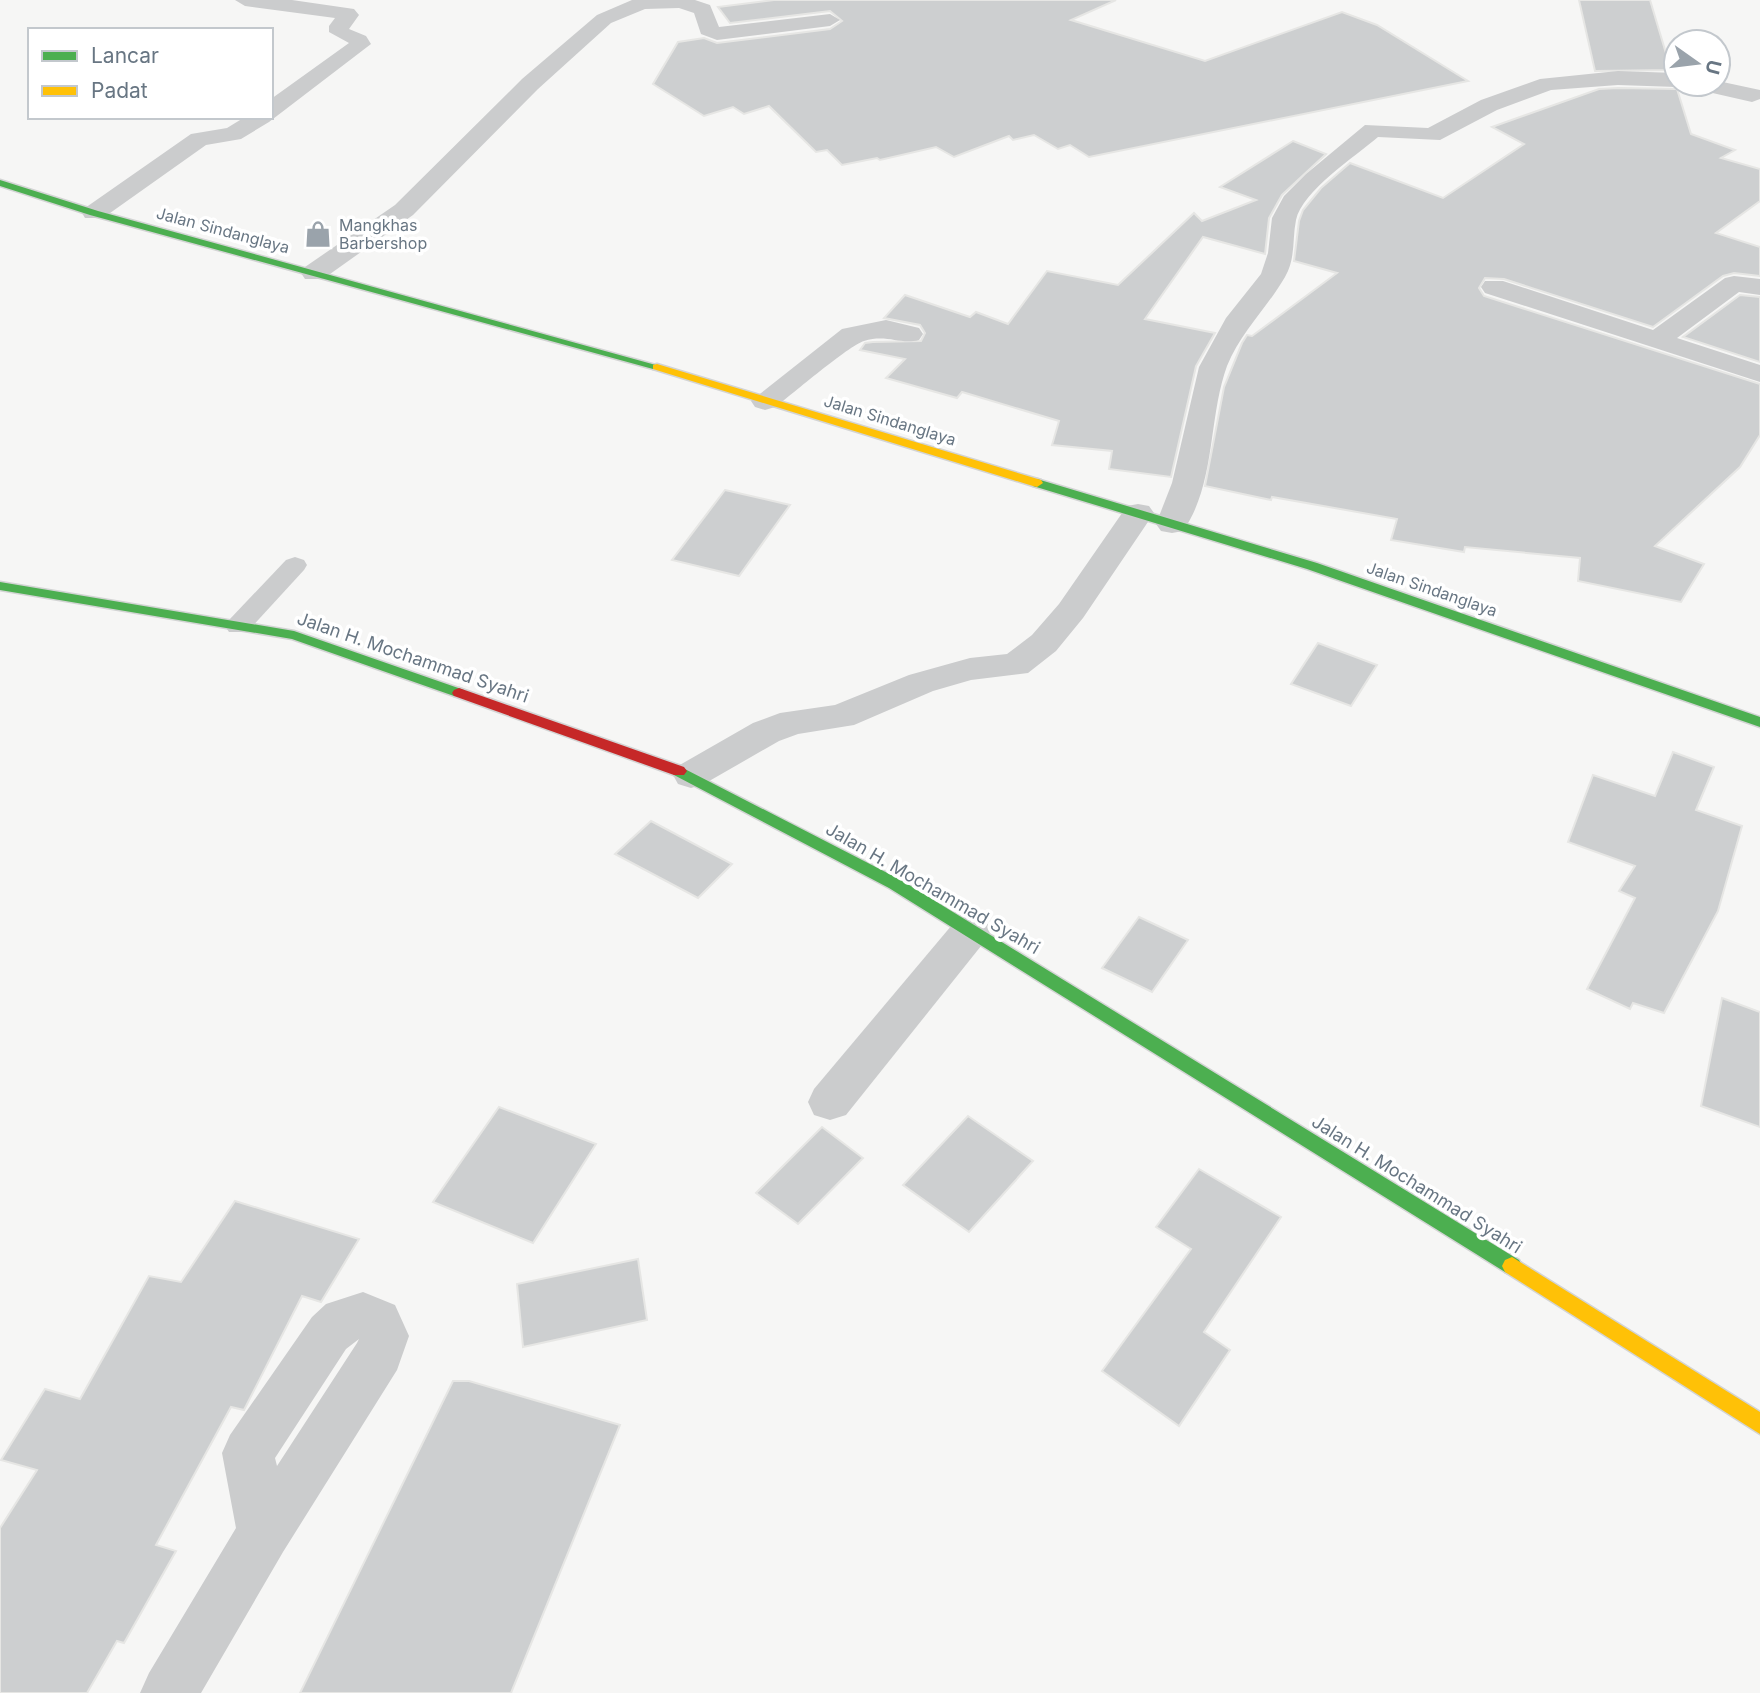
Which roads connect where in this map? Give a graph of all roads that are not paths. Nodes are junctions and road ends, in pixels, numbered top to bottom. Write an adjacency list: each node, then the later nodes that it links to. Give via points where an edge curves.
1 (245, 0): 6 (street, via 347,13 339,32 361,44)
2 (830, 20): 10 (street, via 718,34 708,30 703,9 689,3 642,3 621,10 604,19 530,84 404,210)
3 (1662, 80): 18 (street, via 1548,84 1489,105 1432,135 1373,130 1314,179 1284,218 1281,254 1273,275 1239,318 1213,367 1187,484)
4 (1732, 91): 5 (street)
5 (1752, 95)
6 (273, 109)
7 (258, 119): 9 (street, via 233,134 199,139)
8 (1, 184): 9 (street, Jalan Sindanglaya)
9 (94, 213): 10 (street, Jalan Sindanglaya)
10 (314, 273): 16 (street, Jalan Sindanglaya, via 616,355)
11 (1494, 287): 14 (street)
12 (1760, 287): 14 (street, via 1734,284)
13 (909, 334): 16 (street, via 886,328 852,335)
14 (1657, 340): 15 (street)
15 (1760, 374)
16 (765, 401): 17 (street, Jalan Sindanglaya)
17 (1138, 513): 18 (street, Jalan Sindanglaya); 23 (street, via 1071,611 1044,643 1016,665 970,669 921,683 841,716 793,722 766,732)
18 (1172, 524): 22 (street, Jalan Sindanglaya, via 1312,566)
19 (295, 565): 21 (lane)
20 (0, 586): 21 (street, Jalan H. Mochammad Syahri)
21 (238, 626): 23 (street, Jalan H. Mochammad Syahri, via 294,635)
22 (1760, 722)
23 (691, 775): 24 (street, Jalan H. Mochammad Syahri)
24 (971, 930): 25 (street); 26 (street, Jalan H. Mochammad Syahri)
25 (830, 1102)
26 (1760, 1424)
27 (264, 1533): 28 (street)
28 (169, 1693)

